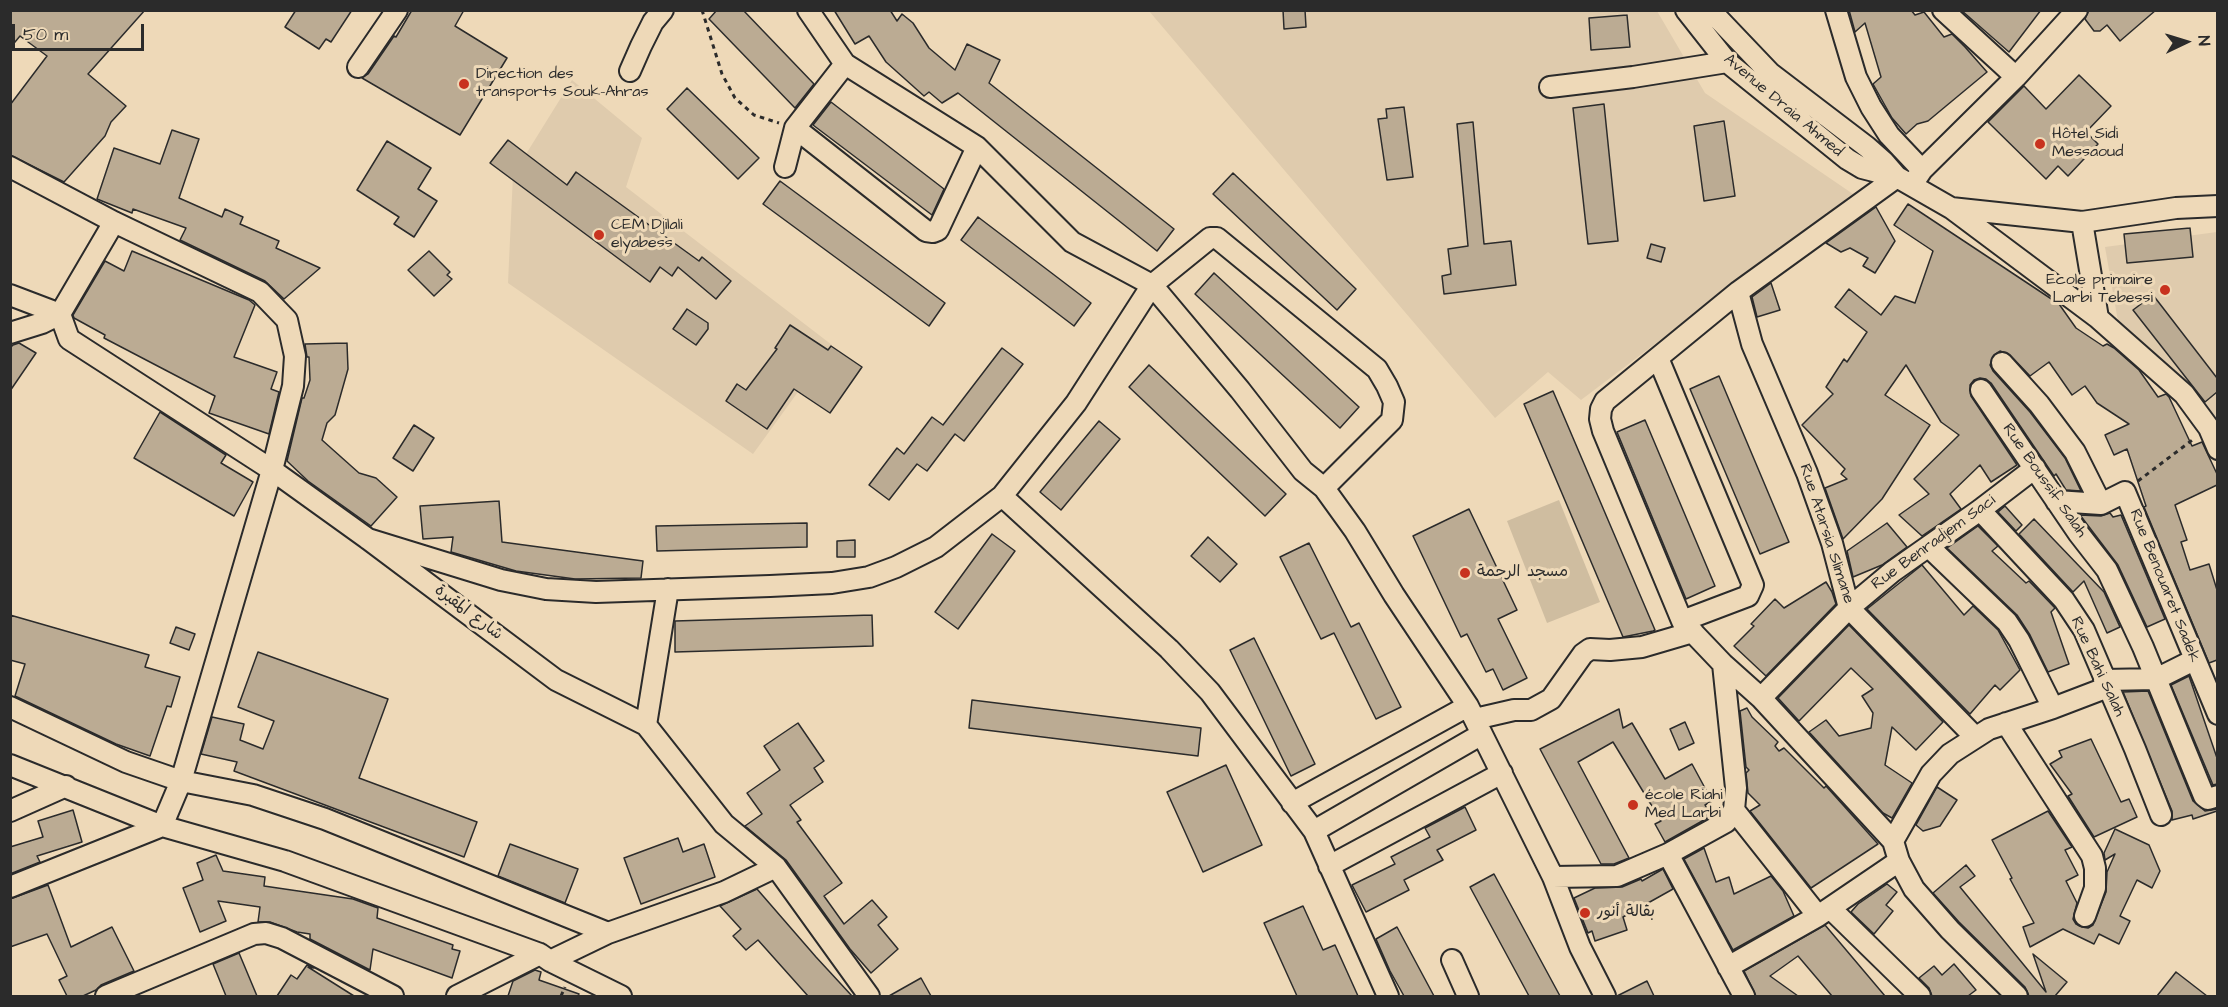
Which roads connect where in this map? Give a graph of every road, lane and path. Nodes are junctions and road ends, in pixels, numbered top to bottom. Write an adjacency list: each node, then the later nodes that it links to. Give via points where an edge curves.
1 (398, 10): 12 (street)
2 (663, 10): 13 (street, via 653,22)
3 (702, 10): 16 (path, via 722,74 735,98 754,115)
4 (808, 10): 11 (street)
5 (1686, 10): 10 (street, Avenue Draia Ahmed)
6 (1710, 10): 20 (street, Avenue Draia Ahmed, via 1770,73 1884,162)
7 (1836, 10): 20 (street, via 1856,77)
8 (1943, 10): 14 (street)
9 (2076, 10): 14 (street)
10 (1727, 62): 15 (street); 20 (street, Avenue Draia Ahmed, via 1847,159 1863,168)
11 (845, 64): 16 (street); 17 (street)
12 (358, 67)
13 (630, 71)
14 (2016, 77): 20 (street)
15 (1550, 87)
16 (795, 128): 17 (street, via 926,231 938,230); 19 (street)
17 (977, 147): 25 (street, via 1072,242)
18 (10, 167): 23 (street)
19 (785, 167)
20 (1910, 177): 22 (street); 26 (street)
21 (2217, 206): 24 (street)
22 (1952, 208): 24 (street); 29 (street)
23 (114, 222): 28 (street); 37 (street, via 260,292 286,320 295,356 293,386)
24 (2082, 222): 29 (street)
25 (1152, 285): 38 (street, via 1304,471); 38 (street, via 1203,242 1217,238 1377,369 1394,402 1392,420); 40 (street, via 1076,403)
26 (1738, 292): 31 (street); 47 (street, Rue Atarsia Slimane, via 1752,344 1832,543)
27 (10, 295): 28 (street)
28 (60, 314): 30 (street); 37 (street, شارع المقبرة, via 69,339)
29 (2098, 318): 34 (street, via 2184,394)
30 (10, 333)
31 (1658, 358): 48 (street, via 1605,401 1600,419); 48 (street, via 1753,585 1748,596)
32 (2002, 363): 42 (street, via 2075,452)
33 (1981, 390): 36 (street, Rue Boussif Salah)
34 (2213, 428): 35 (street); 39 (path)
35 (2217, 449)
36 (2035, 468): 41 (street, Rue Boussif Salah); 43 (street, Rue Benradjem Saci)
37 (272, 470): 44 (street, شارع المقبرة); 63 (street)
38 (1324, 488): 57 (street)
39 (2125, 492): 42 (street); 49 (street, Rue Benouaret Sadek)
40 (1002, 496): 46 (street, via 936,547 869,577); 66 (street, via 1210,692)
41 (2056, 501): 42 (street); 51 (street, Rue Boussif Salah, via 2108,570)
42 (2100, 504)
43 (1980, 510): 45 (street, Rue Benradjem Saci); 52 (street, Rue Bahi Salah, via 2064,600 2084,630)
44 (368, 539): 46 (street, via 501,580 546,589); 59 (street, شارع المقبرة, via 556,680)
45 (1929, 547): 47 (street, Rue Benradjem Saci); 55 (street, via 2007,622)
46 (668, 589): 59 (street)
47 (1849, 608): 53 (street, Rue Benradjem Saci); 60 (street, Rue Atarsia Slimane)
48 (1688, 627): 50 (street); 57 (street, via 1642,647 1590,649 1551,699 1531,710)
49 (2194, 660): 51 (street); 56 (street, Rue Benouaret Sadek)
50 (1723, 664): 53 (street); 67 (street, via 1736,788)
51 (2156, 679): 52 (street); 65 (street, Rue Boussif Salah, via 2204,796)
52 (2106, 683): 55 (street); 69 (street, Rue Bahi Salah)
53 (1761, 698): 72 (street)
54 (10, 707): 63 (street, via 126,762)
55 (2053, 708): 58 (street)
56 (2217, 714)
57 (1475, 719): 62 (street); 66 (street); 71 (street)
58 (2006, 723): 60 (street); 80 (street, via 2092,856 2095,888)
59 (646, 725): 76 (street, شارع المقبرة, via 724,824)
60 (1975, 737): 72 (street, via 1950,754 1931,774)
61 (10, 765): 64 (street)
62 (1502, 773): 75 (street); 77 (street)
63 (181, 781): 70 (street); 81 (street, via 253,795 325,819)
64 (66, 786): 68 (street); 70 (street)
65 (2217, 796)
66 (1292, 803): 71 (street)
67 (1734, 810): 73 (street, via 1726,822); 79 (street)
68 (10, 811)
69 (2161, 815)
70 (162, 826): 78 (street); 82 (street, via 285,861)
71 (1314, 831): 75 (street)
72 (1893, 841): 74 (street)
73 (1668, 854): 77 (street, via 1617,876); 84 (street)
74 (1899, 861): 79 (street); 95 (street, via 1914,889)
75 (1329, 866): 90 (street)
76 (776, 867): 81 (street, via 724,892); 89 (street, شارع المقبرة)
77 (1553, 877): 92 (street, via 1580,947)
78 (10, 887)
79 (1824, 912): 84 (street); 94 (street)
80 (2085, 916)
81 (608, 933): 82 (street)
82 (545, 958): 87 (street); 88 (street)
83 (1452, 960): 91 (street)
84 (1728, 967): 93 (street)
85 (106, 996): 86 (street, via 254,934 266,933)
86 (393, 996)
87 (457, 996)
88 (621, 996)
89 (869, 996)
90 (1388, 996)
91 (1468, 996)
92 (1605, 996)
93 (1744, 996)
94 (1920, 996)
95 (2017, 996)

